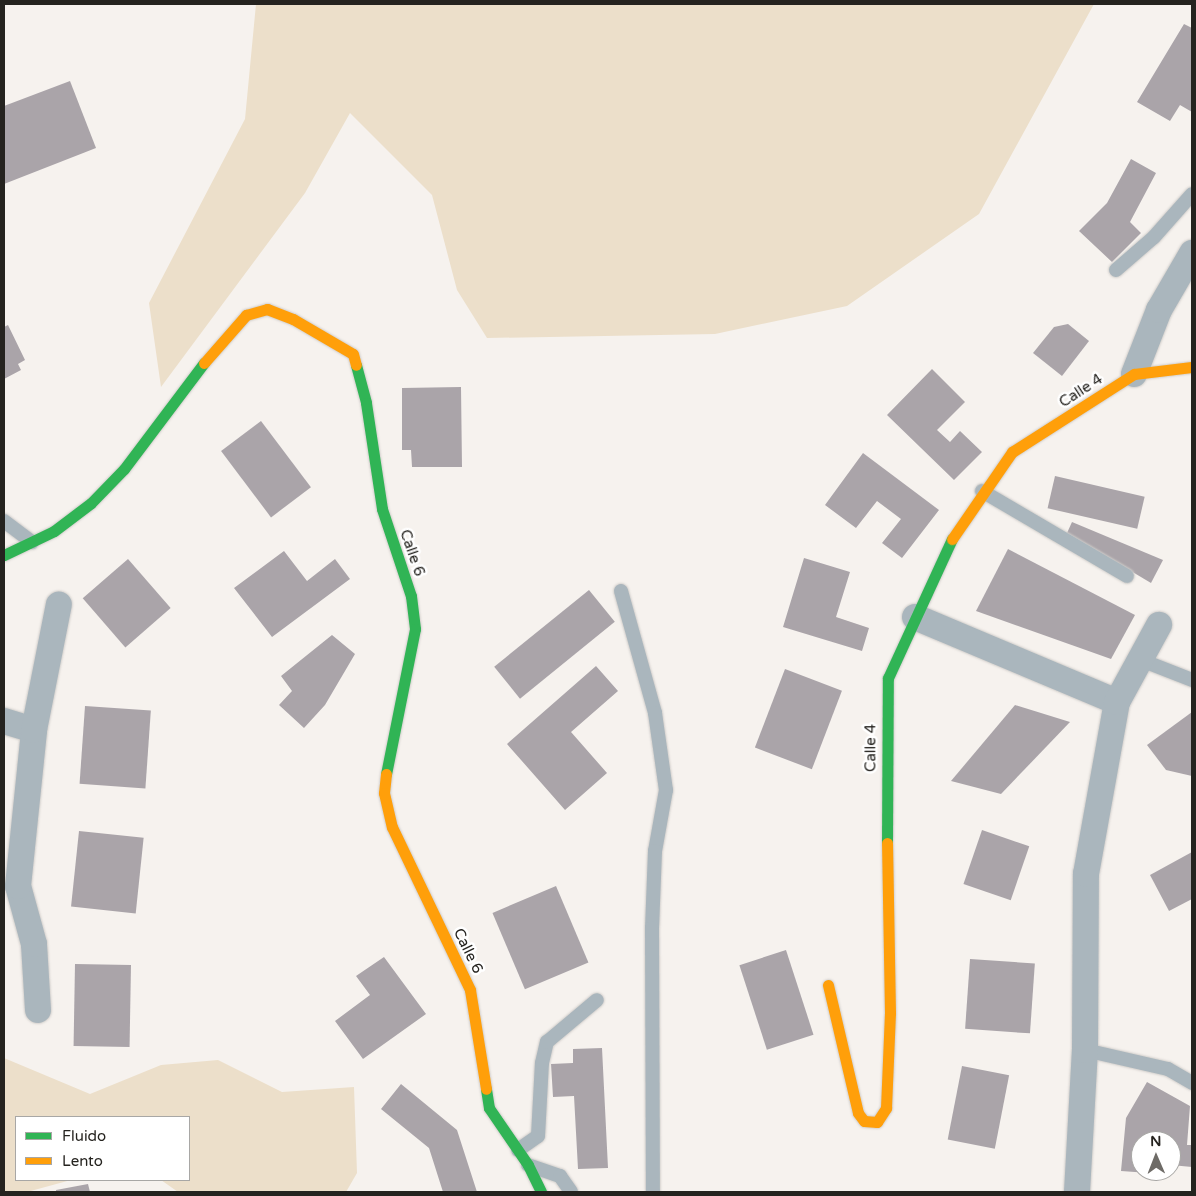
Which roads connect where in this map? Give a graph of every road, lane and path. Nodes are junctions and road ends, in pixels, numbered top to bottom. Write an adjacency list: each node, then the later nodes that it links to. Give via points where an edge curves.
1 (1192, 194): 3 (lane, via 1154,237)
2 (1192, 252): 5 (street, via 1154,319)
3 (1116, 270)
4 (1192, 367): 5 (street, Calle 4)
5 (1134, 374): 6 (street, Calle 4, via 1012,452)
6 (982, 491): 10 (lane); 13 (street, Calle 4, via 958,527)
7 (4, 521): 8 (lane)
8 (32, 542): 9 (street, Calle 6); 26 (street, Calle 6, via 91,503 124,469 223,338 246,315 267,309 293,319 353,354 366,403 382,509 411,596 415,629 387,758 384,793 392,827 470,990 489,1108)
9 (4, 555)
10 (1127, 576)
11 (621, 591): 30 (lane, via 655,713 666,790 655,851 652,928)
12 (60, 604): 19 (street)
13 (915, 617): 17 (street); 21 (street, Calle 4, via 888,678 885,730 890,1012 886,1108 883,1118 876,1122 864,1121 858,1113)
14 (1160, 624): 15 (street)
15 (1141, 660): 16 (lane); 17 (street)
16 (1192, 680)
17 (1117, 702): 24 (street, via 1086,874)
18 (4, 721): 19 (street)
19 (34, 730): 20 (street)
20 (11, 885): 23 (street, via 34,944)
21 (828, 985)
22 (597, 1000): 26 (lane, via 547,1042 542,1062 538,1136)
23 (38, 1010)
24 (1085, 1050): 25 (lane, via 1168,1068); 31 (street)
25 (1192, 1083)
26 (518, 1150): 27 (street, Calle 6)
27 (528, 1164): 28 (street, Calle 6); 29 (lane, via 560,1176)
28 (541, 1192)
29 (571, 1192)
30 (653, 1192)
31 (1077, 1192)

